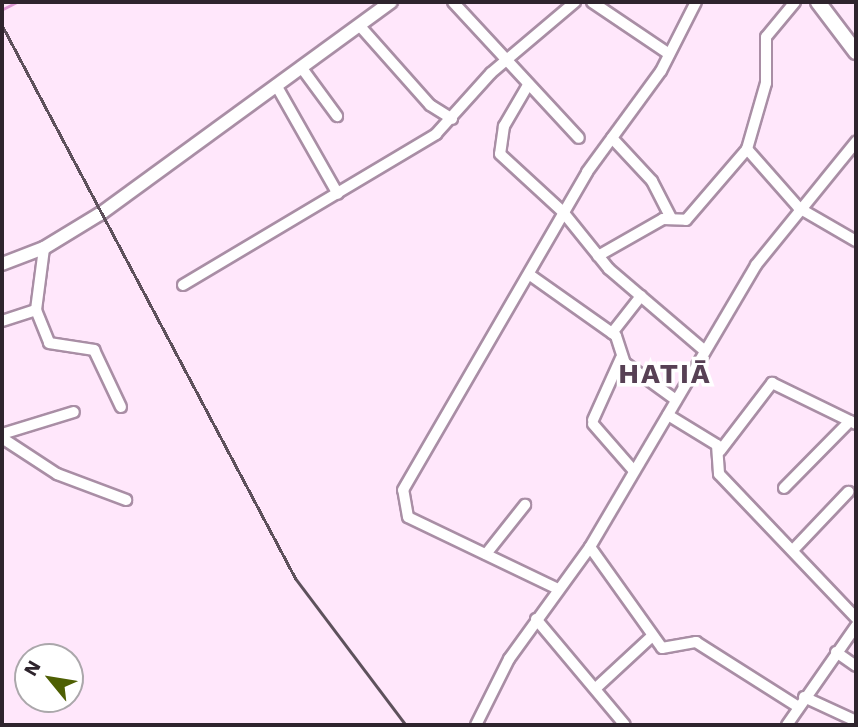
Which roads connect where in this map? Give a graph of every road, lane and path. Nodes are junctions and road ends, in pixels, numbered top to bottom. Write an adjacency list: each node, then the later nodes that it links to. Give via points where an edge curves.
1 (391, 2): 8 (street)
2 (453, 2): 11 (street)
3 (575, 2): 11 (street)
4 (592, 2): 10 (street)
5 (696, 2): 10 (street)
6 (795, 2): 20 (street, via 766,37 766,83)
7 (818, 2): 9 (main road)
8 (359, 25): 12 (street); 16 (street, via 430,105)
9 (856, 51)
10 (669, 54): 18 (street)
11 (505, 61): 14 (street); 16 (street)
12 (301, 67): 13 (street); 15 (street)
13 (276, 85): 21 (street); 26 (street)
14 (528, 85): 17 (street); 23 (street, via 498,150)
15 (337, 116)
16 (452, 120): 21 (street)
17 (579, 138)
18 (612, 138): 23 (street); 24 (street, via 652,181)
19 (856, 142): 22 (street)
20 (747, 149): 22 (street); 24 (street, via 694,215)
21 (338, 194): 30 (street)
22 (799, 208): 25 (street); 35 (street)
23 (563, 212): 27 (street); 29 (street)
24 (671, 218): 27 (street)
25 (856, 241)
26 (44, 248): 28 (street); 32 (street)
27 (598, 257): 31 (street)
28 (2, 264)
29 (530, 275): 34 (street); 51 (street, via 402,495 408,517)
30 (183, 285)
31 (641, 296): 34 (street); 35 (street)
32 (36, 310): 33 (street); 38 (street, via 49,343 94,349)
33 (2, 321)
34 (612, 333): 36 (street)
35 (705, 351): 37 (street)
36 (621, 358): 37 (street); 44 (street, via 593,422)
37 (676, 400): 40 (street)
38 (121, 407)
39 (74, 412): 42 (street)
40 (668, 415): 43 (street); 44 (street)
41 (853, 423): 43 (street, via 772,383); 45 (street)
42 (2, 436): 47 (street, via 57,474)
43 (720, 451): 50 (street, via 719,474)
44 (634, 471): 49 (street)
45 (784, 488)
46 (848, 492): 50 (street)
47 (126, 500)
48 (525, 505): 51 (street)
49 (590, 547): 52 (street); 56 (street)
50 (794, 549): 53 (street)
51 (486, 554): 52 (street)
52 (558, 589): 54 (street)
53 (856, 618)
54 (536, 619): 59 (street); 64 (street)
55 (856, 626): 57 (street)
56 (650, 638): 59 (street); 61 (street, via 667,650 696,642)
57 (836, 652): 58 (street); 60 (street)
58 (856, 666)
59 (596, 688): 63 (street)
60 (804, 697): 61 (street); 62 (street)
61 (797, 706): 65 (street)
62 (856, 721)
63 (618, 723)
64 (476, 725)
65 (788, 725)

